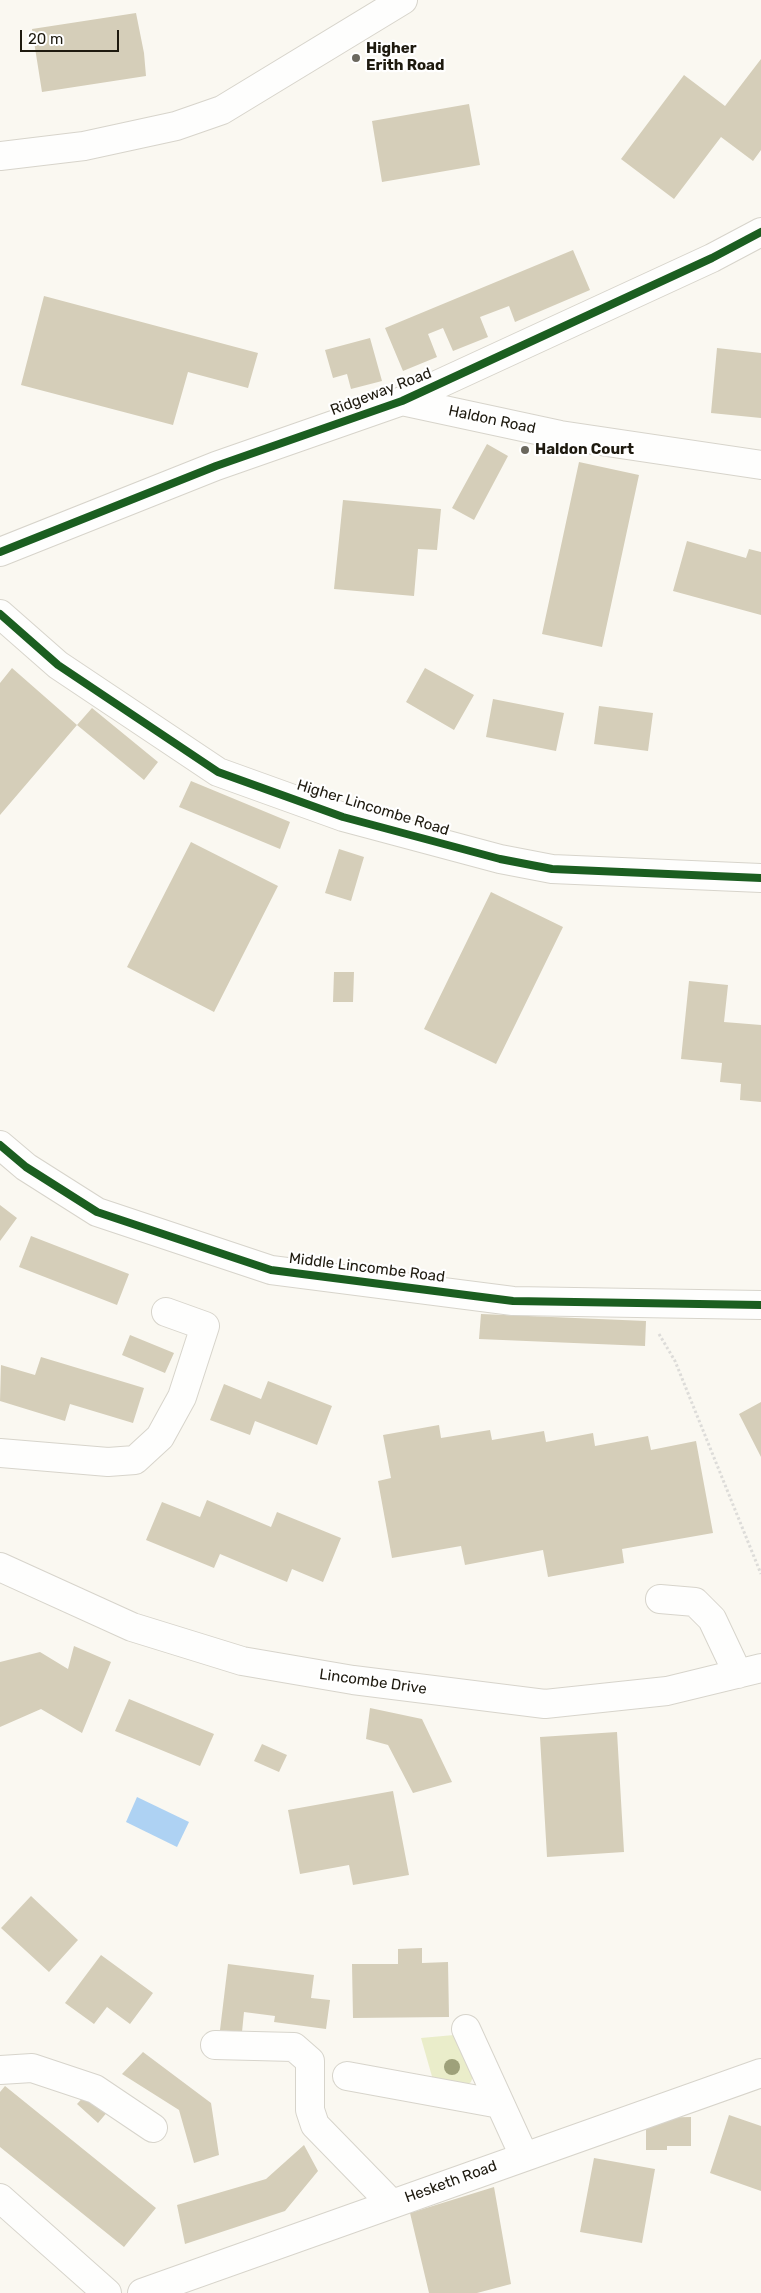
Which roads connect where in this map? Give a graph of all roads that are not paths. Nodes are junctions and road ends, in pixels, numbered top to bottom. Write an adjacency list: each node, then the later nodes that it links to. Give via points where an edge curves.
1 (403, 0): 2 (street, via 222,110 176,126 84,146)
2 (0, 156)
3 (761, 232): 4 (street, Ridgeway Road, via 712,258)
4 (402, 401): 5 (street, Haldon Road, via 560,435); 6 (street, Ridgeway Road, via 216,466)
5 (761, 465)
6 (0, 552)
7 (0, 614): 8 (street, Higher Lincombe Road, via 58,665 218,772 334,814 500,860 552,869)
8 (761, 878)
9 (0, 1145): 10 (street, Middle Lincombe Road, via 26,1167 97,1212 271,1270 513,1301)
10 (761, 1305)
11 (166, 1312): 12 (street, via 205,1326 182,1397 160,1437 135,1460 108,1462)
12 (0, 1453)
13 (0, 1567): 15 (street, Lincombe Drive, via 132,1627 242,1661 353,1680 545,1704 667,1691)
14 (660, 1599): 15 (street, via 695,1602 712,1619)
15 (749, 1671)
16 (466, 2029): 21 (street)
17 (214, 2045): 25 (street, via 294,2047 310,2061 310,2110 315,2125)
18 (0, 2070): 22 (street, via 32,2068 96,2089)
19 (761, 2073): 23 (street, Hesketh Road)
20 (347, 2076): 21 (street)
21 (500, 2104): 23 (street)
22 (153, 2128)
23 (524, 2156): 25 (street, Hesketh Road)
24 (0, 2198): 26 (street)
25 (392, 2204): 27 (street, Hesketh Road)
26 (107, 2293)
27 (142, 2293)

